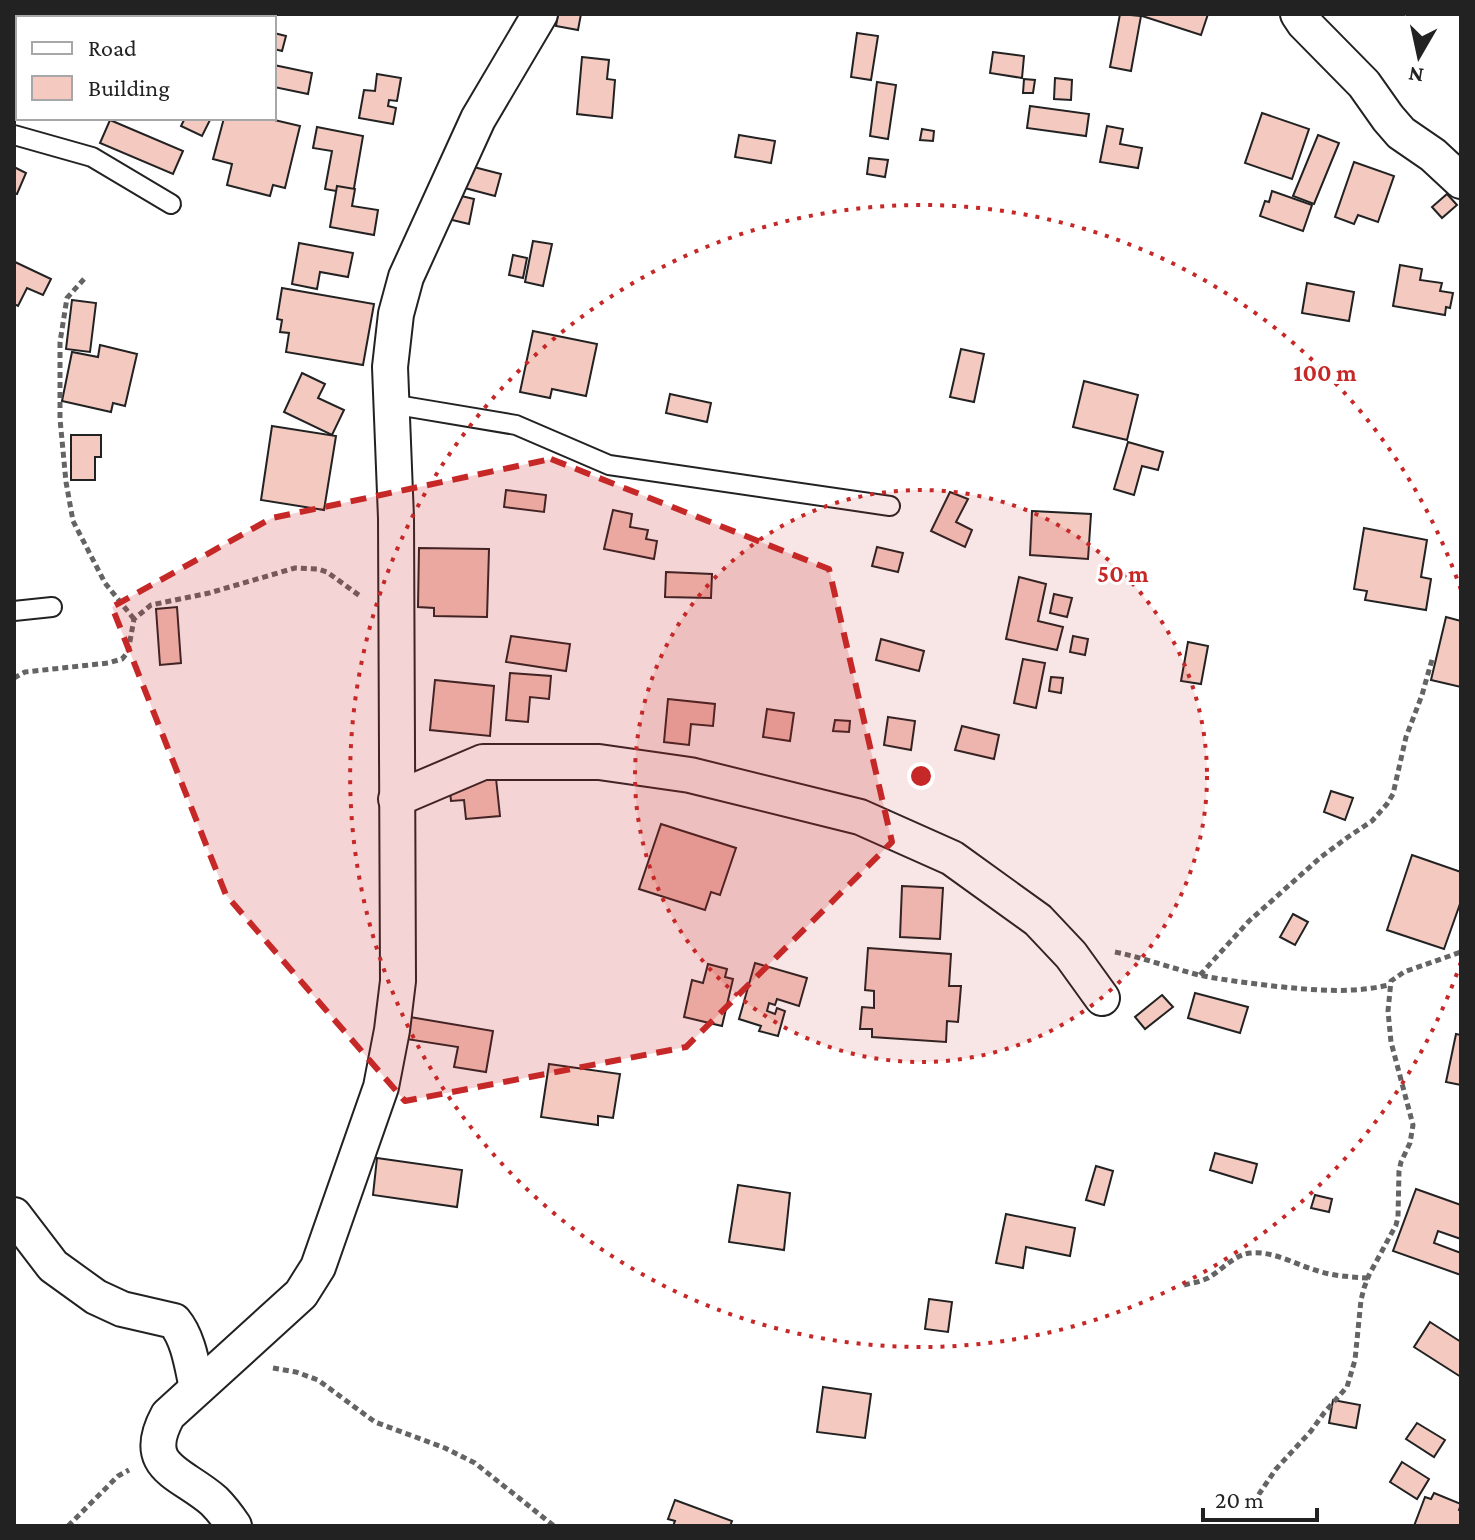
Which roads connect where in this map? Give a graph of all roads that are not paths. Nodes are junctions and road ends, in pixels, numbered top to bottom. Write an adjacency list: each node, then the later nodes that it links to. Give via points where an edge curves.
1 (540, 14): 6 (street, via 478,119 406,277 396,314)
2 (1298, 14): 4 (street, via 1364,84 1401,133)
3 (14, 135): 5 (lane, via 92,157)
4 (1461, 181)
5 (171, 204)
6 (391, 404): 7 (lane, via 516,425 609,465); 10 (street)
7 (890, 506)
8 (52, 607): 9 (lane)
9 (14, 611)
10 (396, 799): 11 (street, via 483,762 599,762 690,775 860,817 952,858 1038,920); 13 (street, via 398,981 381,1087 318,1267 301,1294)
11 (1102, 998)
12 (14, 1215): 13 (street, via 53,1266 96,1297 174,1321)
13 (197, 1388): 14 (street, via 159,1430 159,1455)
14 (234, 1526)

